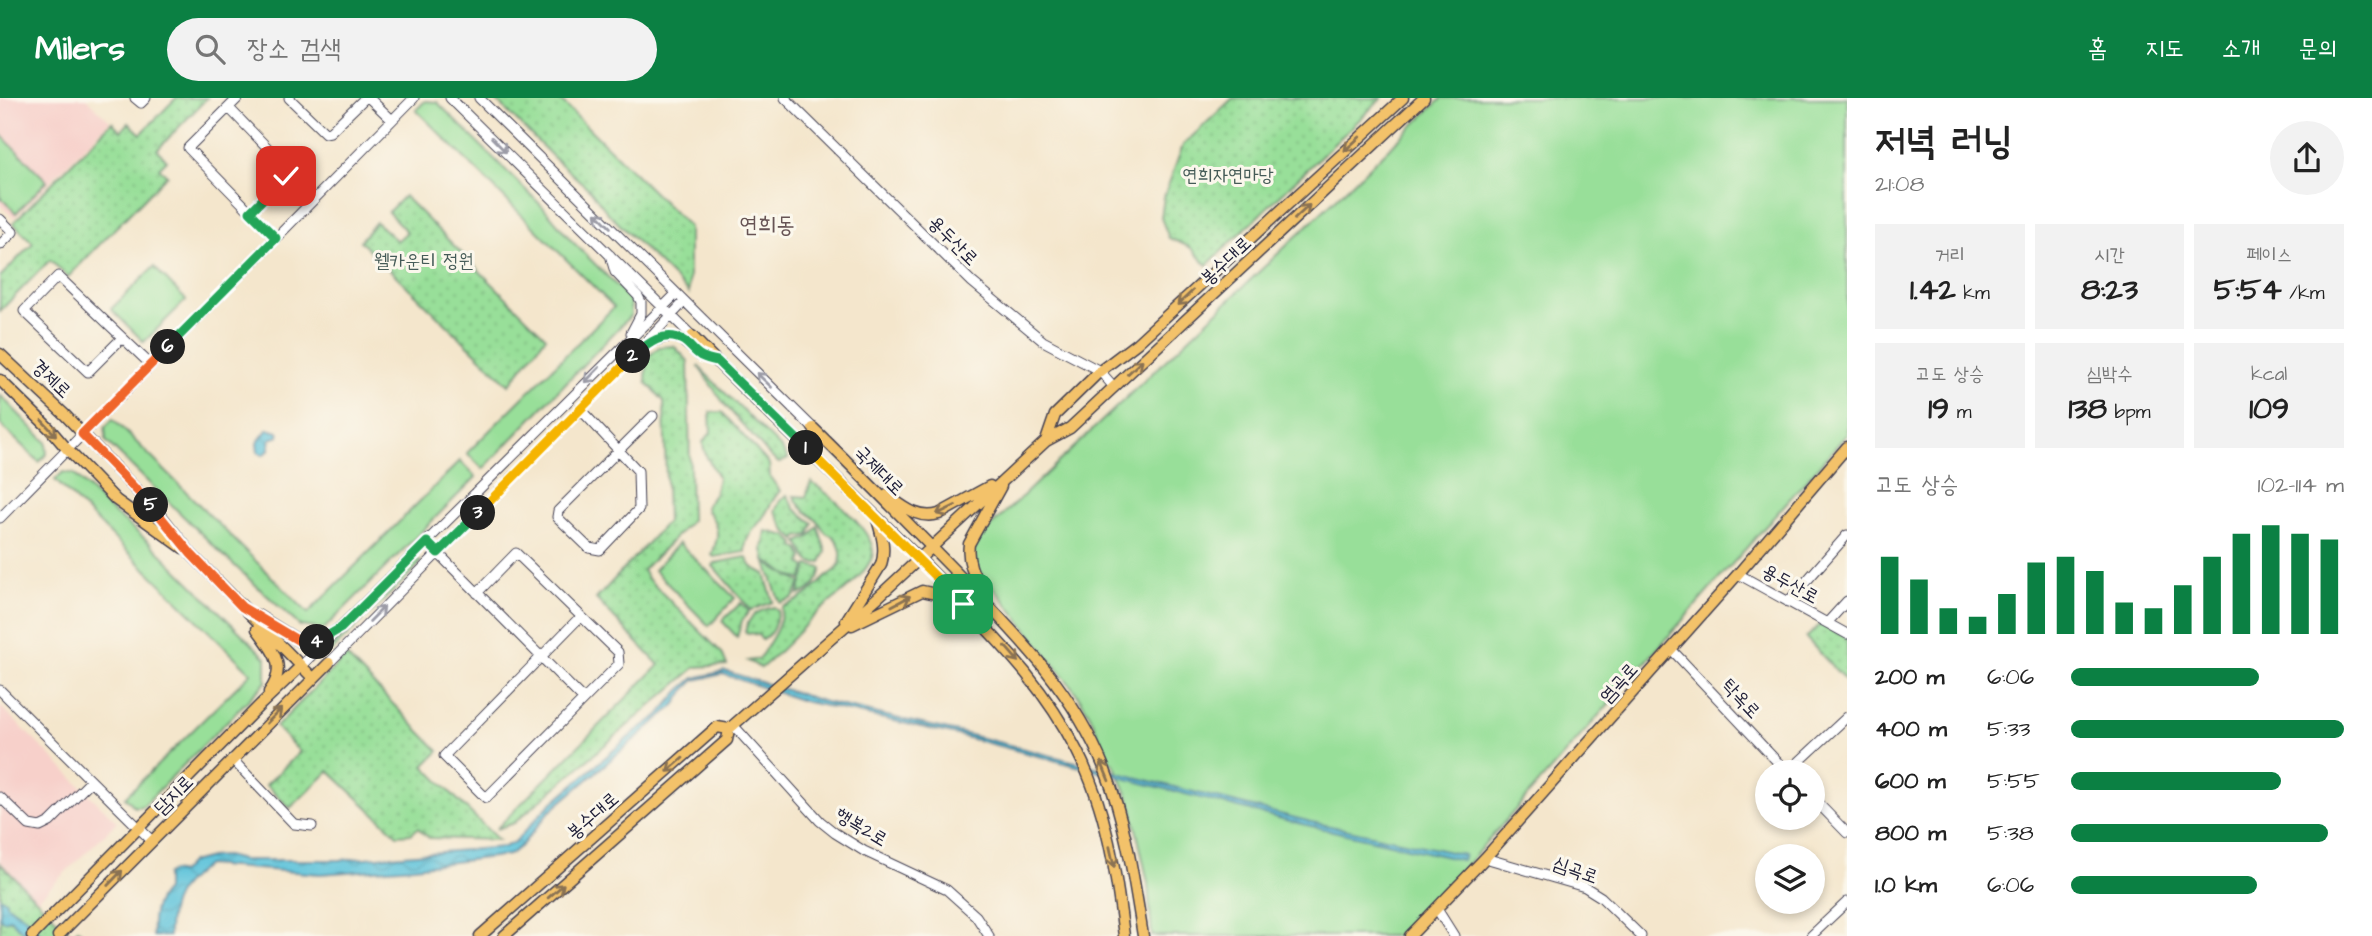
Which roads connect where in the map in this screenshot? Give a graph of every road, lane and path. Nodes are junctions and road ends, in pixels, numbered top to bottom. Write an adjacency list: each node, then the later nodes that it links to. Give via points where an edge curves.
1 (135, 98): 2 (street, via 141,103)
2 (146, 98)
3 (238, 98): 12 (street)
4 (289, 98): 5 (street, via 325,133)
5 (367, 98): 13 (street)
6 (414, 98): 13 (street)
7 (450, 98): 18 (street, one-way to 18)
8 (478, 98): 19 (street, 국제대로, one-way to 8)
9 (785, 98): 30 (street, 용두산로, via 1012,317 1043,341)
10 (1403, 98): 30 (main road, 봉수대로, one-way to 30, via 1137,343)
11 (1424, 98): 32 (main road, 봉수대로, one-way to 11)
12 (229, 108): 14 (street, via 289,173); 14 (street, via 188,148)
13 (392, 121): 16 (street)
14 (250, 212): 16 (street)
15 (0, 219): 17 (street, via 13,232)
16 (276, 238): 29 (street)
17 (0, 245)
18 (609, 254): 21 (street); 25 (street, via 615,272 638,296 642,309)
19 (676, 294): 20 (street, 국제대로); 21 (street)
20 (684, 302): 22 (street); 35 (street, 국제대로, one-way to 20)
21 (663, 307): 22 (street); 25 (street)
22 (671, 315): 23 (street); 27 (street)
23 (692, 336): 28 (main road)
24 (122, 338): 24 (street, via 58,276 24,311 88,372); 29 (street)
25 (625, 344): 27 (street, via 643,335); 48 (street, one-way to 48)
26 (0, 354): 36 (main road, 경제로)
27 (634, 355): 28 (street, via 656,339 673,337 700,356); 33 (street)
28 (717, 361): 44 (main road, 국제대로)
29 (151, 366): 36 (street)
30 (1100, 371): 32 (street, 용두산로); 37 (main road, 봉수대로, via 1055,415)
31 (0, 380): 38 (main road, 경제로, one-way to 38)
32 (1114, 387): 37 (main road, 봉수대로, via 1070,428)
33 (580, 409): 39 (street); 50 (street)
34 (653, 416): 39 (street)
35 (813, 428): 42 (main road, 국제대로)
36 (82, 434): 38 (street); 51 (main road, 경제로)
37 (1045, 442): 41 (main road, 봉수대로)
38 (67, 449): 46 (street); 51 (main road, 경제로, via 116,500)
39 (618, 449): 39 (street, via 638,471 639,509 600,550 589,548 557,517 558,511)
40 (1846, 449): 53 (main road, 염곡로)
41 (1006, 478): 42 (main road, one-way to 42, via 930,517 913,512); 49 (main road, 봉수대로); 60 (main road, via 969,544 968,562)
42 (865, 479): 43 (main road, 국제대로)
43 (882, 497): 44 (street, via 884,509); 49 (main road, 국제대로)
44 (868, 508): 45 (main road, 국제대로)
45 (877, 516): 52 (main road, 국제대로); 64 (main road, via 883,558)
46 (0, 518)
47 (1847, 535): 57 (street)
48 (427, 542): 50 (street); 63 (street)
49 (931, 547): 52 (main road, 봉수대로); 55 (main road, 국제대로)
50 (438, 553): 54 (street); 68 (street, one-way to 50)
51 (191, 554): 59 (main road, 경제로)
52 (919, 559): 58 (main road, 국제대로); 64 (main road, 봉수대로)
53 (1738, 574): 57 (street, 용두산로); 66 (main road, 염곡로)
54 (477, 593): 61 (street, via 516,552); 67 (street)
55 (978, 595): 58 (street, via 958,588); 60 (main road, 국제대로)
56 (1847, 601): 62 (street, 용두산로)
57 (1788, 602): 62 (street, 용두산로)
58 (964, 605): 64 (main road, one-way to 58, via 922,591); 94 (main road, 국제대로, one-way to 94, via 1017,659 1072,742 1094,792 1110,848)
59 (242, 607): 63 (main road, via 306,643 318,642); 69 (main road, 경제로); 73 (main road, via 278,663 276,682)
60 (992, 609): 95 (main road, 국제대로, one-way to 60, via 1133,872 1105,769 1058,684)
61 (580, 616): 67 (street); 72 (street, via 620,659)
62 (1827, 623): 65 (street, 용두산로)
63 (341, 628): 69 (street)
64 (840, 631): 75 (main road, 봉수대로)
65 (1847, 634)
66 (1671, 649): 77 (street, 탁옥로); 86 (main road, 염곡로)
67 (541, 657): 72 (street); 72 (street, via 444,756 486,798)
68 (329, 663): 70 (main road, 담지로)
69 (301, 666): 70 (main road, 경제로); 73 (main road)
70 (313, 677): 76 (main road, 담지로, one-way to 70)
71 (0, 690): 79 (street)
72 (583, 699)
73 (261, 704): 83 (main road)
74 (1847, 717): 78 (street)
75 (731, 727): 91 (main road, 봉수대로, one-way to 91, via 717,727); 92 (main road, 봉수대로, one-way to 75, via 727,740); 93 (street, 행복2로, via 820,821 864,850 947,890 976,916)
76 (232, 759): 82 (street, via 294,824); 85 (main road, 담지로)
77 (1777, 760)
78 (1801, 760)
79 (91, 781): 80 (street, via 40,827 29,825); 83 (street)
80 (0, 797)
81 (1825, 810): 84 (street)
82 (312, 826)
83 (139, 829): 85 (street); 89 (main road)
84 (1847, 833)
85 (151, 840): 90 (main road, 담지로, one-way to 85)
86 (1485, 858): 88 (main road, 염곡로); 98 (street, 심곡로, via 1585,887)
87 (1847, 902): 99 (street)
88 (1437, 909): 96 (main road, 염곡로); 97 (street)
89 (32, 936)
90 (58, 936)
91 (480, 936)
92 (504, 936)
93 (989, 936)
94 (1124, 936)
95 (1143, 936)
96 (1410, 936)
97 (1454, 936)
98 (1641, 936)
99 (1811, 936)

